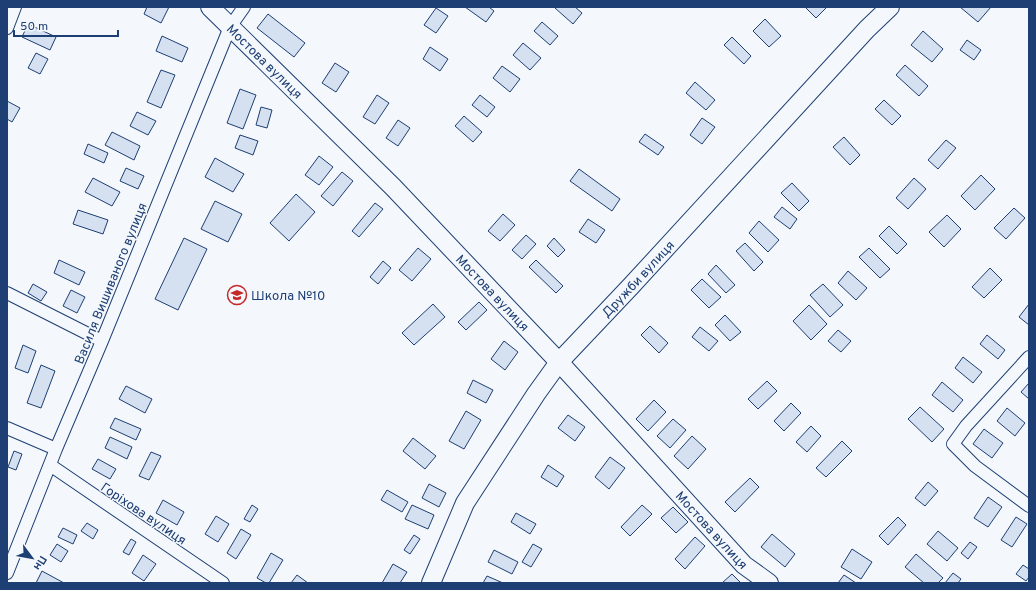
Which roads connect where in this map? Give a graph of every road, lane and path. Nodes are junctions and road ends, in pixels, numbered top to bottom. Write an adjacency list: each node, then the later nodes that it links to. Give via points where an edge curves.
1 (15, 7): 6 (street)
2 (210, 7): 5 (street, Мостова вулиця)
3 (244, 7): 5 (street, Василя Вишиваного вулиця)
4 (890, 7): 10 (street, Дружби вулиця)
5 (230, 26): 8 (street, Василя Вишиваного вулиця); 10 (street, Мостова вулиця, via 392,187)
6 (7, 28)
7 (7, 293): 8 (street)
8 (102, 342): 12 (street, Василя Вишиваного вулиця)
9 (1029, 357): 14 (street, via 966,426 953,444 975,466)
10 (560, 362): 17 (street, Дружби вулиця, via 536,394 465,503); 18 (street, Мостова вулиця, via 744,565)
11 (7, 428): 12 (street)
12 (56, 449): 13 (street, Василя Вишиваного вулиця)
13 (50, 465): 15 (street, Василя Вишиваного вулиця); 16 (street, Горіхова вулиця)
14 (1029, 506)
15 (7, 573)
16 (223, 583)
17 (431, 583)
18 (769, 583)

